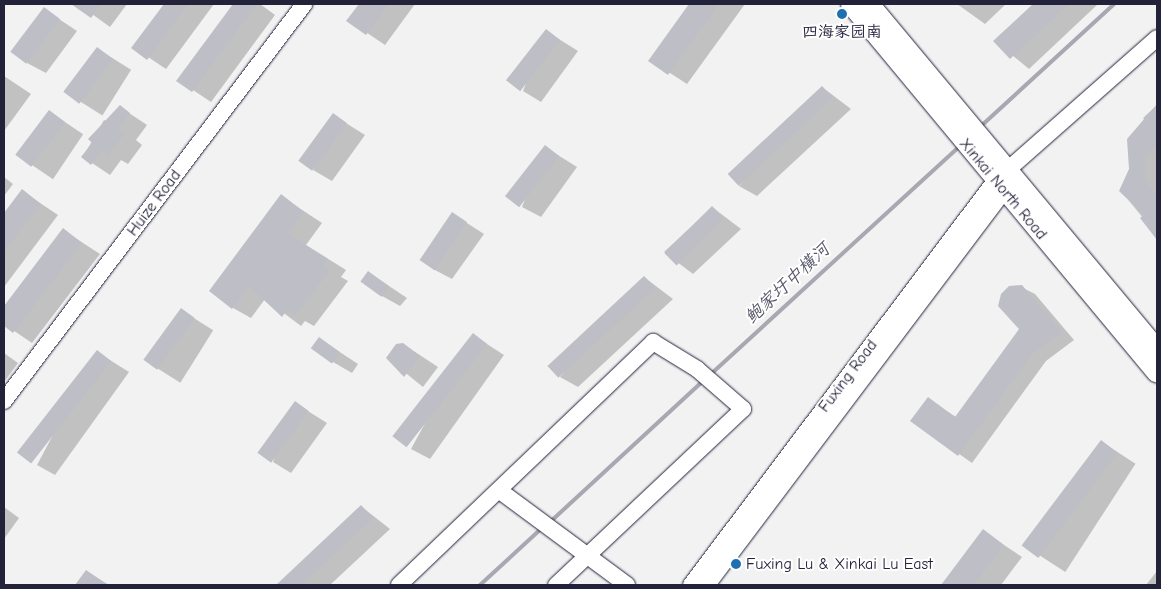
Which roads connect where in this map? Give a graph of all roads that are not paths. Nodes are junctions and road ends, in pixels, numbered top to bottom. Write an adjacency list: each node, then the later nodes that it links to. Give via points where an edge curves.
1 (304, 4): 9 (street, Huize Road)
2 (851, 4): 5 (main road, Xinkai North Road)
3 (869, 4): 5 (main road, Xinkai North Road)
4 (1157, 38): 6 (street, Fuxing Road)
5 (959, 124): 6 (main road, Xinkai North Road)
6 (1003, 181): 7 (main road, Xinkai North Road); 8 (main road, Xinkai North Road); 15 (street, Fuxing Road); 16 (street, Fuxing Road)
7 (1157, 350)
8 (1157, 374)
9 (4, 401)
10 (500, 491): 11 (street); 11 (street, via 653,342 697,369 743,409); 12 (street)
11 (588, 555): 13 (street); 14 (street)
12 (399, 585)
13 (556, 585)
14 (627, 585)
15 (691, 585)
16 (707, 585)

